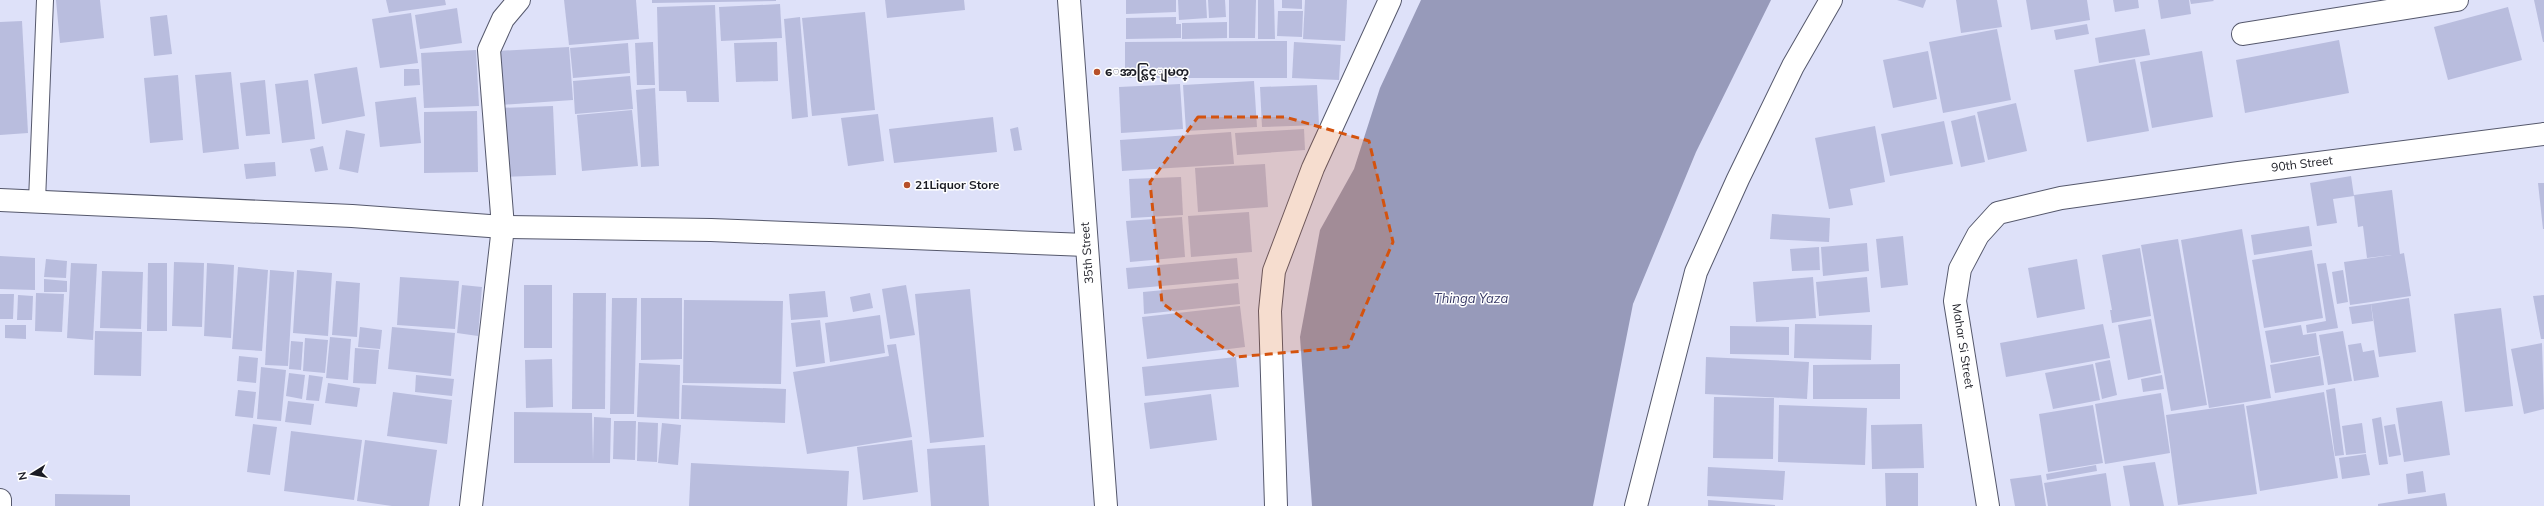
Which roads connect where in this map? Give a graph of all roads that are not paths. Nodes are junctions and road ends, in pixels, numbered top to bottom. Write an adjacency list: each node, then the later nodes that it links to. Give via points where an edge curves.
1 (45, 0): 11 (lane)
2 (519, 0): 12 (street, via 503,19 489,50)
3 (1069, 0): 13 (street, 35th Street)
4 (1390, 0): 18 (street, via 1313,168 1274,271 1270,311)
5 (1831, 0): 19 (street, via 1793,66 1696,272)
6 (2457, 0): 7 (street)
7 (2243, 34)
8 (2544, 134): 9 (street, 90th Street)
9 (2061, 198): 20 (street, Mahar Si Street, via 1998,213 1978,235 1960,269 1955,301)
10 (0, 200): 11 (street)
11 (37, 201): 12 (street, via 352,216)
12 (503, 227): 13 (street, via 711,230); 16 (street)
13 (1086, 245): 17 (street, 35th Street)
14 (0, 500): 15 (street)
15 (0, 506)
16 (471, 506)
17 (1106, 506)
18 (1276, 506)
19 (1636, 506)
20 (1988, 506)

